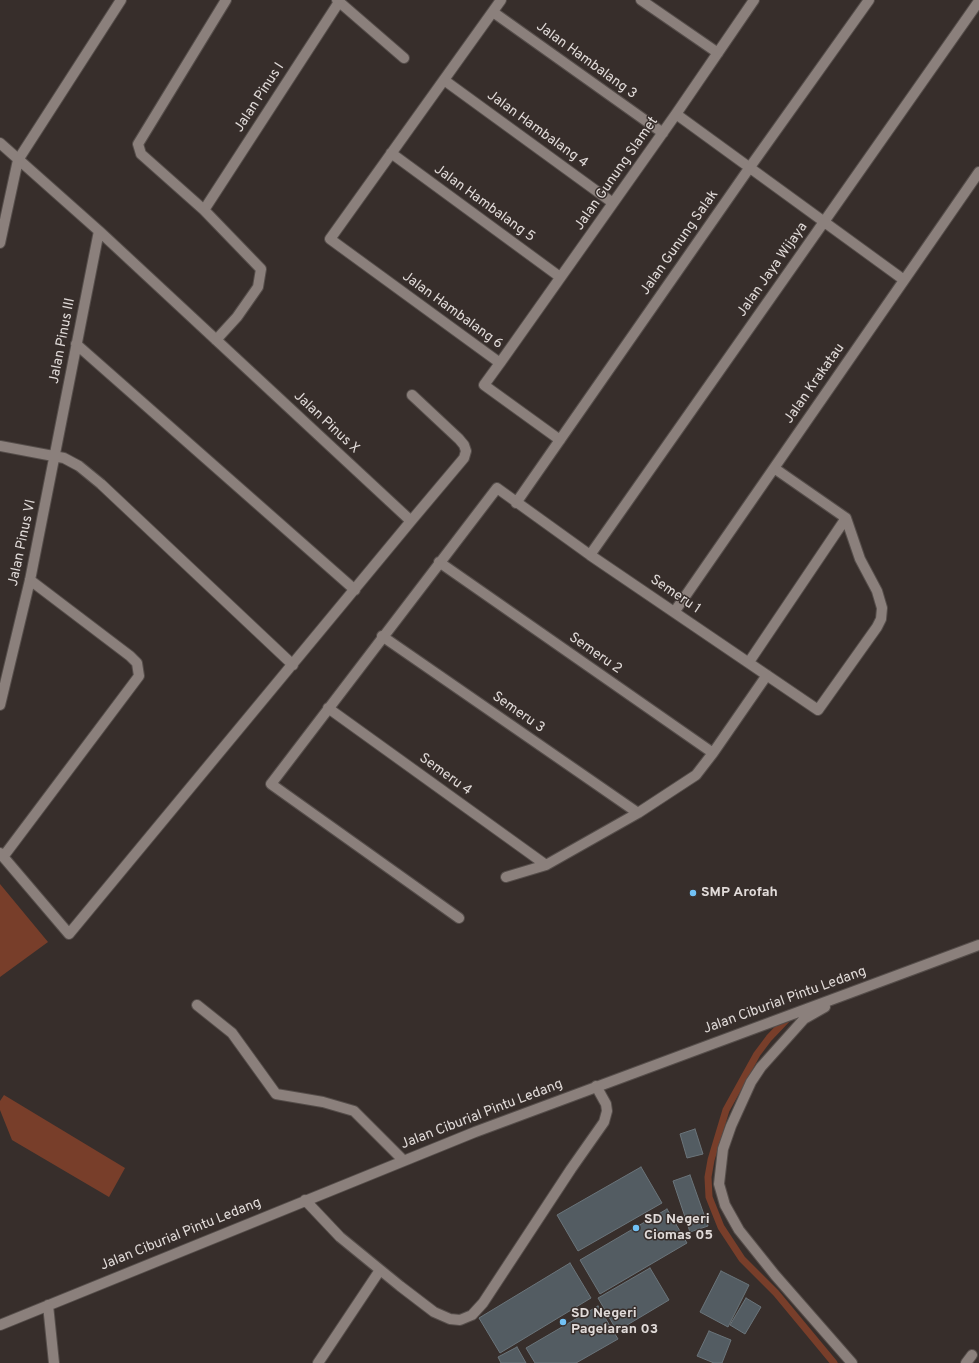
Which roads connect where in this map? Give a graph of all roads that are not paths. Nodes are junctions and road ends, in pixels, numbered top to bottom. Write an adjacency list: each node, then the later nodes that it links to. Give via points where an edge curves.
1 (121, 0): 17 (street)
2 (226, 0): 21 (street, via 138,144 141,154)
3 (501, 0): 9 (street)
4 (641, 0): 10 (street)
5 (754, 0): 10 (street, Jalan Gunung Slamet)
6 (869, 0): 18 (street, Jalan Gunung Salak)
7 (338, 1): 11 (street, Jalan Pinus I); 21 (street, Jalan Pinus I)
8 (979, 1): 22 (street, Jalan Jaya Wijaya)
9 (493, 12): 12 (street); 14 (street, Jalan Hambalang 3)
10 (718, 53): 13 (street, Jalan Gunung Slamet)
11 (404, 58)
12 (444, 80): 16 (street); 20 (street, Jalan Hambalang 4)
13 (676, 114): 14 (street, Jalan Gunung Slamet); 18 (street)
14 (663, 133): 20 (street, Jalan Gunung Slamet)
15 (0, 143): 17 (street, Jalan Pinus X)
16 (391, 154): 25 (street, Jalan Hambalang 5); 29 (street, Jalan Hambalang 6, via 330,239)
17 (18, 160): 23 (street, Jalan Pinus X); 24 (street)
18 (750, 167): 22 (street); 31 (street, Jalan Gunung Salak)
19 (979, 172): 26 (street, Jalan Krakatau)
20 (613, 203): 25 (street, Jalan Gunung Slamet)
21 (204, 210): 27 (street, via 261,269 258,287 237,317)
22 (824, 221): 26 (street); 38 (street, Jalan Jaya Wijaya)
23 (99, 231): 27 (street, Jalan Pinus X); 28 (street, Jalan Pinus III)
24 (0, 243)
25 (560, 277): 29 (street, Jalan Gunung Slamet)
26 (904, 280): 34 (street, Jalan Krakatau)
27 (216, 340): 37 (street, Jalan Pinus X)
28 (76, 344): 33 (street, Jalan Pinus III); 41 (street)
29 (500, 363): 31 (street, Jalan Hambalang 6, via 484,385)
30 (412, 395): 37 (street, via 459,439 466,451 464,458)
31 (560, 440): 35 (street, Jalan Gunung Salak)
32 (0, 446): 33 (street)
33 (56, 456): 40 (street, Jalan Pinus VI); 45 (street, via 72,461 101,484)
34 (774, 468): 36 (street); 42 (street, Jalan Krakatau)
35 (516, 503): 38 (street, Semeru 1); 39 (street, Semeru 1, via 496,488)
36 (846, 518): 44 (street); 46 (street, Semeru 1, via 860,559 882,608 877,627 818,710)
37 (412, 521): 41 (street)
38 (590, 555): 42 (street, Semeru 1)
39 (439, 562): 43 (street); 49 (street, Semeru 2)
40 (30, 580): 47 (street, Jalan Pinus VI); 51 (street, via 130,656 137,663 139,676)
41 (355, 590): 45 (street)
42 (675, 612): 44 (street, Semeru 1)
43 (382, 636): 48 (street); 50 (street, Semeru 3)
44 (749, 662): 46 (street, Semeru 1)
45 (293, 665): 51 (street, via 68,934)
46 (767, 675): 49 (street)
47 (0, 705)
48 (328, 708): 52 (street, Semeru 4); 54 (street, via 271,784)
49 (713, 753): 50 (street, via 696,775)
50 (638, 813): 52 (street)
51 (1, 855)
52 (546, 865): 53 (street)
53 (506, 877)
54 (459, 918)
55 (979, 945): 56 (street, Jalan Ciburial Pintu Ledang)
56 (851, 992): 58 (street, Jalan Ciburial Pintu Ledang); 66 (street, via 804,1019 761,1067 744,1094 731,1126 723,1149 719,1184 725,1205 739,1230)
57 (197, 1005): 59 (street, via 232,1033 276,1094 323,1102 354,1111)
58 (596, 1086): 59 (street, Jalan Ciburial Pintu Ledang); 61 (street, via 606,1104 606,1118 496,1286 472,1315 460,1320 434,1312)
59 (403, 1160): 60 (street, Jalan Ciburial Pintu Ledang)
60 (305, 1200): 61 (street, via 340,1237); 62 (street, Jalan Ciburial Pintu Ledang)
61 (380, 1270): 65 (street)
62 (48, 1305): 63 (street, Jalan Ciburial Pintu Ledang); 64 (street)
63 (0, 1325)
64 (54, 1363)
65 (318, 1363)
66 (852, 1363)

